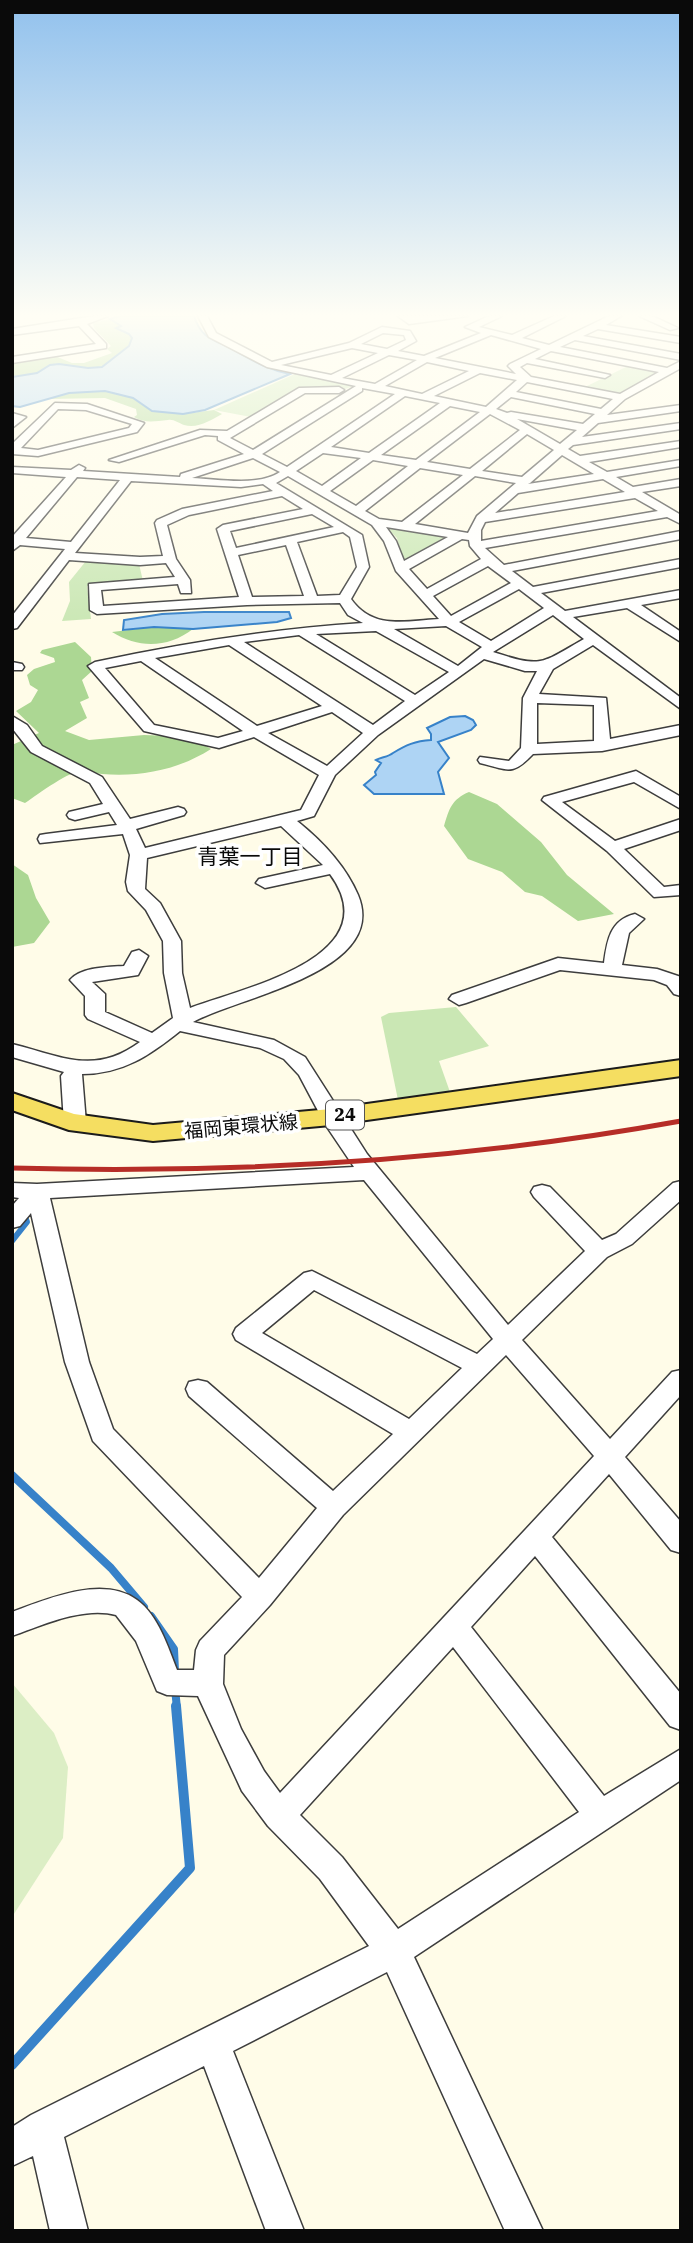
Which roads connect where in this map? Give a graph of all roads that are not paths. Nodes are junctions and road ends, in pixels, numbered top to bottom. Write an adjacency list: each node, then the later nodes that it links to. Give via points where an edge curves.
1 (41, 421): 18 (street)
2 (92, 421): 15 (street)
3 (112, 421): 15 (street, via 139,423 133,430)
4 (251, 421): 13 (street)
5 (306, 421): 20 (street)
6 (363, 421): 17 (street)
7 (422, 421): 22 (street)
8 (479, 421): 27 (street)
9 (510, 421): 12 (street)
10 (593, 421): 16 (street)
11 (681, 426): 16 (street)
12 (526, 430): 16 (street); 30 (street)
13 (225, 436): 20 (street); 21 (street); 23 (street, via 204,432)
14 (681, 444): 24 (street)
15 (72, 445): 19 (street)
16 (564, 446): 24 (street); 36 (street)
17 (322, 449): 22 (street); 29 (street)
18 (12, 451): 19 (street)
19 (38, 453): 28 (street)
20 (254, 454): 29 (street); 35 (street)
21 (164, 456)
22 (371, 456): 27 (street); 40 (street)
23 (115, 460)
24 (578, 460): 32 (street)
25 (681, 463): 32 (street)
26 (83, 464): 31 (street)
27 (418, 464): 30 (street); 45 (street)
28 (17, 470): 31 (street); 34 (street)
29 (289, 471): 37 (street); 40 (street)
30 (472, 472): 36 (street); 50 (street)
31 (73, 474): 33 (street); 56 (street)
32 (607, 476): 39 (street); 42 (street)
33 (128, 477): 35 (street); 57 (street)
34 (12, 480)
35 (177, 480): 37 (street)
36 (526, 481): 39 (street)
37 (267, 482): 41 (street)
38 (681, 482): 42 (street)
39 (514, 490): 47 (street)
40 (322, 491): 45 (street)
41 (285, 492): 44 (street); 59 (street, via 164,520 160,523)
42 (633, 493): 46 (street); 47 (street)
43 (681, 505): 46 (street)
44 (314, 510): 51 (street); 58 (street, via 223,529)
45 (357, 511): 49 (street)
46 (664, 511): 48 (street); 55 (street)
47 (481, 519): 55 (street, via 475,526)
48 (681, 520)
49 (376, 522): 50 (street); 62 (street)
50 (404, 527): 53 (street)
51 (342, 529): 54 (street); 68 (street, via 356,535 363,567)
52 (681, 535): 63 (street)
53 (458, 536): 55 (street); 62 (street)
54 (290, 540): 58 (street); 69 (street)
55 (474, 541): 60 (street)
56 (14, 543): 57 (street)
57 (70, 551): 59 (street, via 140,561); 75 (street)
58 (231, 553): 70 (street)
59 (170, 559): 64 (street)
60 (489, 560): 63 (street); 67 (street)
61 (681, 563): 65 (street)
62 (401, 568): 67 (street)
63 (502, 569): 65 (street)
64 (184, 580): 72 (street); 72 (street, via 94,587 97,611)
65 (526, 587): 73 (street); 74 (street)
66 (681, 594): 71 (street)
67 (424, 596): 74 (street)
68 (344, 599): 69 (street); 76 (street, via 352,612)
69 (312, 600): 70 (street)
70 (247, 601): 72 (street)
71 (630, 604): 73 (street); 78 (street)
72 (189, 605)
73 (559, 612): 79 (street); 81 (street)
74 (449, 622): 76 (street); 81 (street)
75 (12, 625)
76 (373, 625): 77 (street); 84 (street)
77 (301, 631): 80 (street); 86 (street)
78 (681, 638)
79 (594, 639): 83 (street); 87 (street)
80 (231, 640): 82 (street); 88 (street)
81 (487, 651): 83 (street, via 525,667); 84 (street)
82 (143, 656): 91 (street); 91 (street, via 96,666 149,728 219,743)
83 (547, 666): 85 (street)
84 (459, 672): 86 (street)
85 (530, 698): 93 (street, via 601,701); 94 (street)
86 (415, 701): 92 (street)
87 (681, 705)
88 (334, 707): 91 (street); 92 (street)
89 (12, 720): 98 (street, via 36,748 96,780)
90 (681, 730): 93 (street)
91 (254, 731): 96 (street)
92 (373, 732): 96 (street)
93 (602, 746): 94 (street)
94 (529, 749): 95 (street, via 513,766)
95 (486, 760)
96 (328, 773): 101 (street, via 308,813)
97 (681, 804): 105 (street, via 636,776 550,800)
98 (114, 806): 100 (street); 103 (street)
99 (178, 812): 103 (street)
100 (75, 815)
101 (284, 820): 106 (street); 107 (street, via 305,834)
102 (681, 824): 105 (street)
103 (127, 827): 104 (street); 106 (street)
104 (46, 839)
105 (613, 846): 109 (street, via 660,893)
106 (139, 855): 115 (street, via 137,891 154,907 172,941)
107 (334, 868): 108 (street); 115 (street, via 356,904 355,921 332,956 287,980)
108 (265, 883)
109 (681, 891)
110 (635, 919): 112 (street, via 620,928)
111 (139, 956): 116 (street, via 131,971 79,980 95,994 95,1015)
112 (612, 969): 113 (street, via 657,975); 114 (street, via 558,964)
113 (680, 988)
114 (459, 999)
115 (183, 1020): 116 (street); 121 (street, via 184,1026 202,1033 256,1041 289,1054 303,1066)
116 (156, 1042): 118 (street, via 125,1060)
117 (12, 1050): 118 (street)
118 (76, 1068): 122 (street, via 71,1076)
119 (681, 1068): 121 (main road, 福岡東環状線 / 24)
120 (12, 1101): 122 (main road, 福岡東環状線 / 24)
121 (331, 1117): 122 (main road, 福岡東環状線 / 24, via 153,1133); 123 (street)
122 (75, 1123)
123 (370, 1173): 125 (street); 129 (street)
124 (681, 1188): 128 (street, via 624,1239)
125 (24, 1190): 127 (street); 138 (street, via 102,1434)
126 (542, 1192): 128 (street)
127 (12, 1221)
128 (599, 1251): 129 (street)
129 (506, 1340): 130 (street); 134 (street)
130 (479, 1366): 133 (street); 133 (street, via 312,1279 245,1334)
131 (681, 1380): 134 (street)
132 (198, 1389): 135 (street)
133 (411, 1432): 135 (street)
134 (612, 1457): 136 (street); 137 (street)
135 (334, 1507): 138 (street)
136 (537, 1538): 140 (street); 142 (street)
137 (681, 1542)
138 (260, 1597): 141 (street, via 210,1650)
139 (12, 1624): 141 (street, via 109,1599 126,1607 145,1629 167,1682)
140 (454, 1627): 144 (street); 145 (street)
141 (188, 1683): 144 (street, via 229,1735 253,1781)
142 (681, 1717)
143 (681, 1763): 145 (street)
144 (279, 1816): 146 (street, via 331,1868)
145 (601, 1816): 146 (street)
146 (394, 1951): 147 (street); 152 (street)
147 (212, 2041): 148 (street); 151 (street)
148 (44, 2128): 149 (street); 150 (street)
149 (12, 2148)
150 (69, 2231)
151 (285, 2231)
152 (524, 2231)

